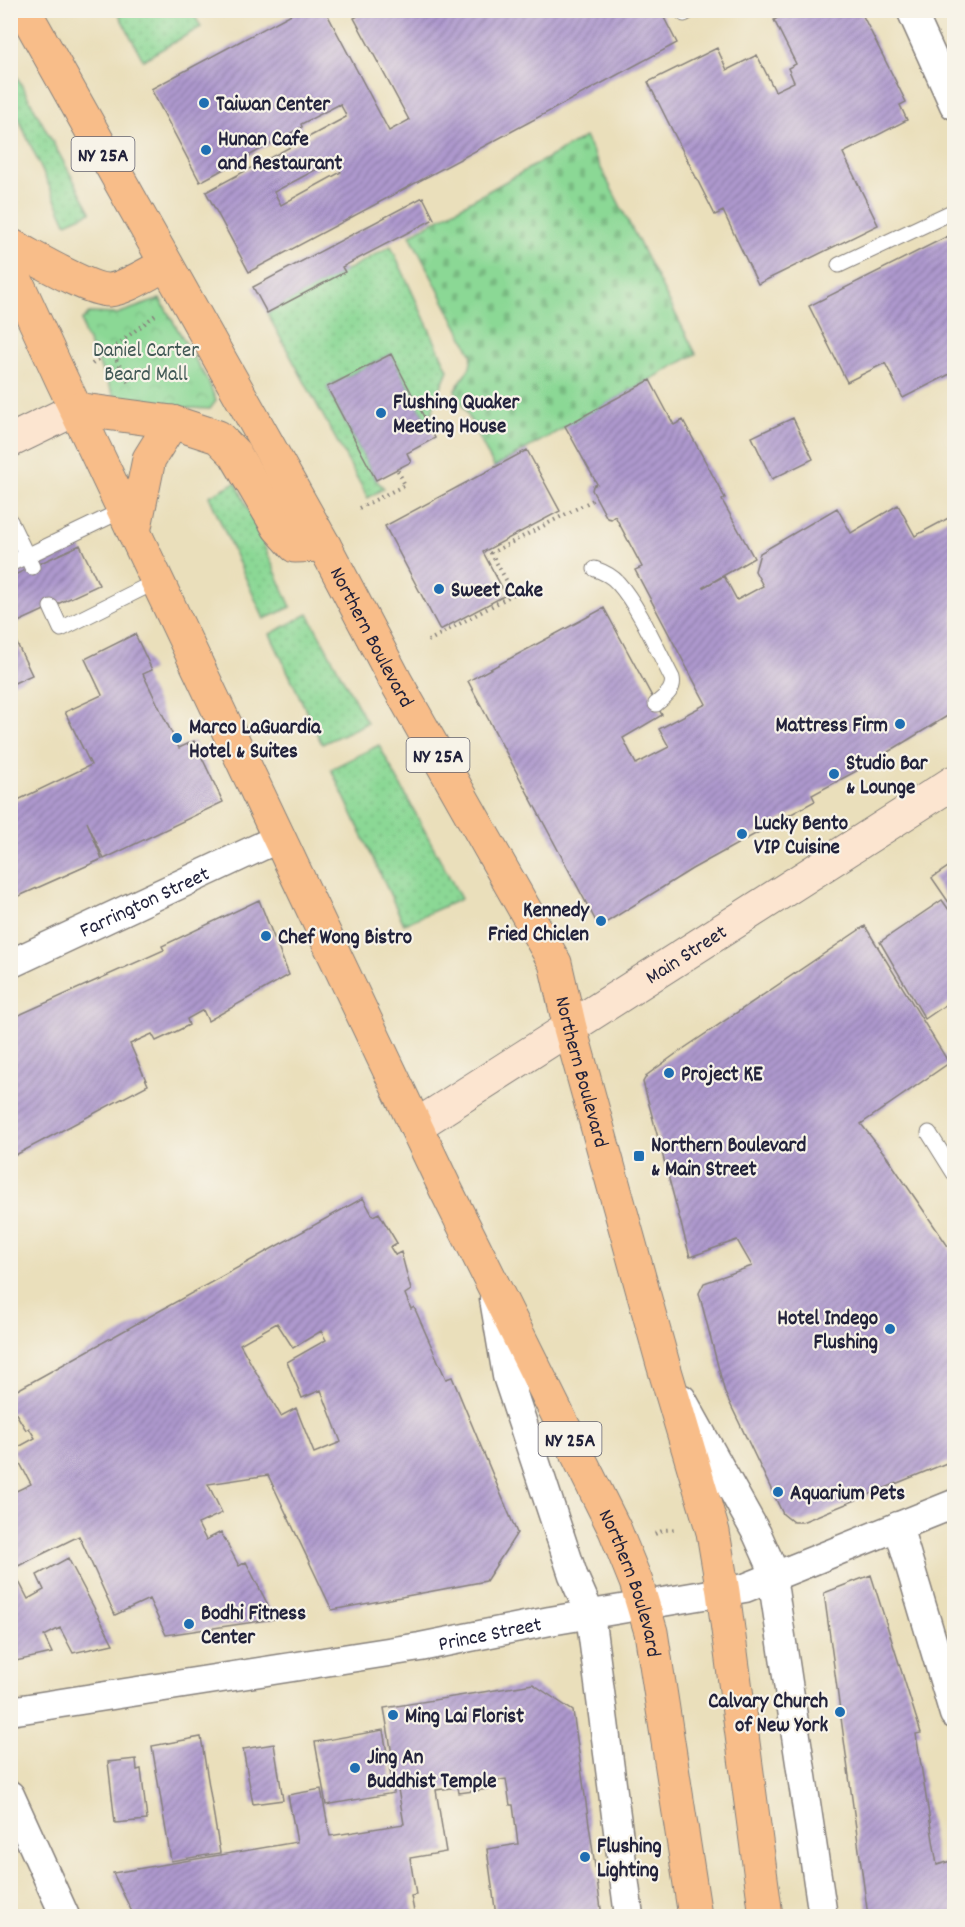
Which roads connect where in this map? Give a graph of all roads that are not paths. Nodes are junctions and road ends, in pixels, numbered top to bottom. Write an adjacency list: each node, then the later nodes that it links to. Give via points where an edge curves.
1 (24, 10): 9 (main road, Northern Boulevard / NY 25A)
2 (682, 10): 3 (lane, via 684,14)
3 (691, 10)
4 (911, 10): 5 (street)
5 (945, 56): 6 (street)
6 (954, 105)
7 (954, 211): 10 (lane)
8 (10, 245): 9 (main road, via 72,278 108,290)
9 (165, 265): 17 (main road, Northern Boulevard / NY 25A)
10 (839, 265)
11 (10, 267): 12 (main road, Northern Boulevard / NY 25A)
12 (76, 409): 13 (main road); 14 (main road); 16 (main road, Northern Boulevard / NY 25A)
13 (172, 422): 16 (main road, via 149,459); 17 (main road, via 218,437 235,454 278,527 295,546)
14 (10, 441)
15 (10, 520): 18 (lane)
16 (128, 521): 18 (lane); 21 (main road, Northern Boulevard / NY 25A)
17 (324, 545): 27 (main road, Northern Boulevard / NY 25A, via 555,963)
18 (29, 561): 19 (lane)
19 (10, 564)
20 (595, 569): 23 (lane, via 612,578 628,597 672,678 668,693)
21 (157, 581): 22 (lane, via 61,629); 25 (main road, Northern Boulevard / NY 25A)
22 (51, 607)
23 (656, 704)
24 (954, 782): 27 (main road, Main Street)
25 (279, 838): 26 (street, Farrington Street); 28 (main road, Northern Boulevard / NY 25A)
26 (10, 964)
27 (570, 1028): 28 (main road, Main Street); 32 (main road, Northern Boulevard / NY 25A)
28 (416, 1126): 31 (main road, Northern Boulevard / NY 25A)
29 (929, 1133): 30 (lane)
30 (954, 1173)
31 (490, 1276): 37 (main road, Northern Boulevard / NY 25A, via 615,1530); 38 (street, Northern Boulevard, via 507,1376 573,1575)
32 (663, 1364): 35 (street, Northern Boulevard, via 757,1534); 36 (main road, Northern Boulevard / NY 25A, via 712,1532)
33 (954, 1504): 34 (street, Prince Street)
34 (898, 1526): 35 (street, Prince Street); 40 (street)
35 (772, 1577): 36 (street, Prince Street); 46 (street, Northern Boulevard)
36 (723, 1592): 37 (street, Prince Street); 45 (main road, Northern Boulevard / NY 25A)
37 (644, 1605): 38 (street, Prince Street); 44 (main road, Northern Boulevard / NY 25A, via 655,1651)
38 (590, 1614): 39 (street, Prince Street, via 420,1647); 43 (street, Northern Boulevard)
39 (10, 1711)
40 (954, 1714)
41 (10, 1796): 42 (street)
42 (65, 1917)
43 (628, 1917)
44 (695, 1917)
45 (766, 1917)
46 (823, 1917)

